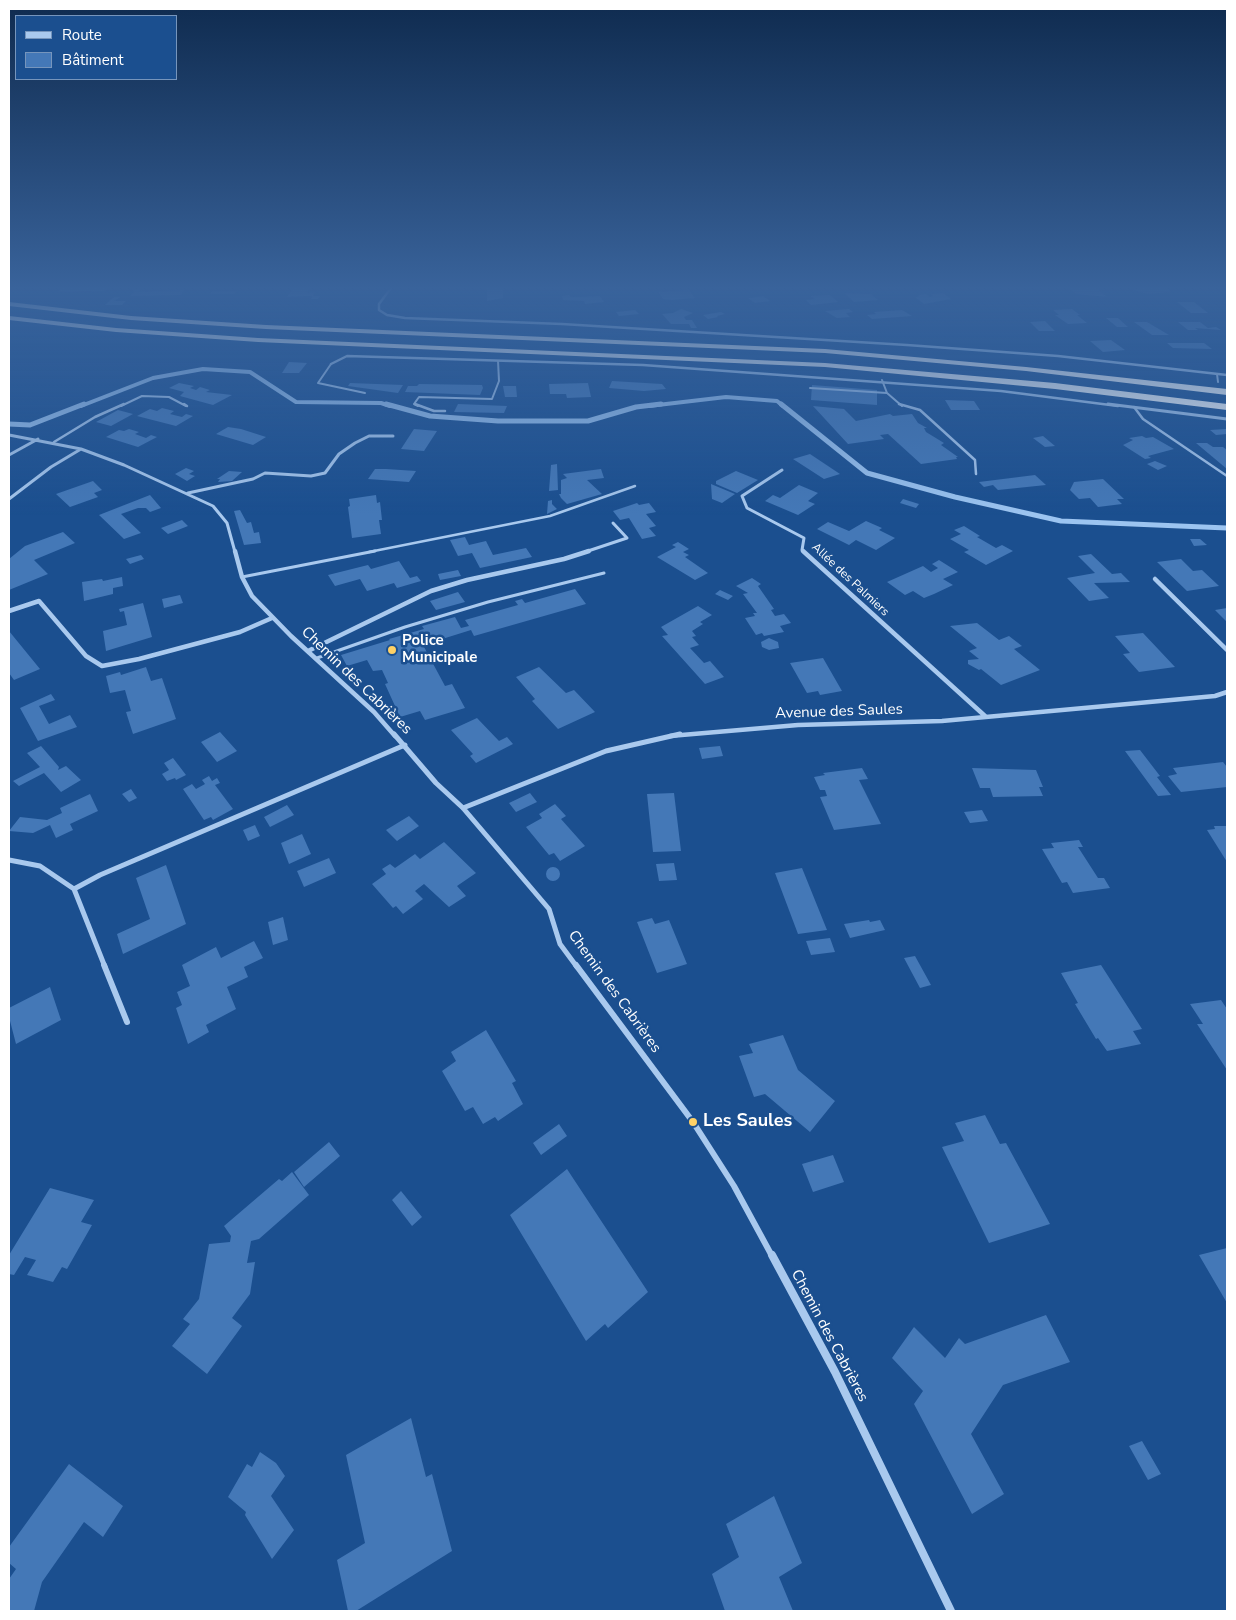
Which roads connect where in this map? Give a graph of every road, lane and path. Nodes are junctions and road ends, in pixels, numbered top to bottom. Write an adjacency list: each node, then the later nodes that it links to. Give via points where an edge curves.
1 (331, 364): 13 (lane, via 318,383)
2 (498, 364): 18 (lane, via 499,381 492,399 419,397 414,404)
3 (579, 364): 9 (street)
4 (794, 364): 17 (highway, via 1016,382)
5 (966, 364): 12 (highway)
6 (1125, 364): 7 (street)
7 (1217, 374): 8 (street); 10 (lane)
8 (1227, 375)
9 (882, 380): 14 (lane); 16 (street)
10 (1218, 382)
11 (810, 388): 14 (lane)
12 (1227, 392)
13 (365, 393)
14 (887, 393): 27 (lane, via 900,405 920,410 975,460)
15 (188, 406): 23 (lane, via 169,397 142,396)
16 (1134, 407): 19 (street); 28 (lane, via 1143,419)
17 (1227, 407)
18 (445, 411)
19 (1227, 420)
20 (9, 435): 22 (street, Chemin des Cabrières)
21 (393, 436): 30 (street, via 369,436 355,443 339,454 325,473 312,476 265,473 253,479)
22 (38, 439): 23 (street, Chemin des Cabrières); 25 (street)
23 (54, 442): 24 (street, Chemin des Cabrières)
24 (81, 449): 30 (street, Chemin des Cabrières); 31 (street)
25 (9, 455)
26 (782, 470): 42 (street, Allée des Palmiers, via 742,496 747,508 804,538 802,550)
27 (976, 474)
28 (1227, 476)
29 (635, 486): 34 (lane, via 550,516)
30 (188, 493): 34 (street, Chemin des Cabrières, via 213,506 227,523)
31 (9, 499)
32 (614, 523): 39 (street, via 627,538 564,559 431,591)
33 (604, 573): 40 (lane, via 488,602)
34 (242, 577): 37 (street, Chemin des Cabrières, via 252,596)
35 (1155, 579): 38 (street)
36 (9, 610): 37 (street, via 39,601 86,656 102,666 240,632)
37 (272, 618): 39 (street, Chemin des Cabrières)
38 (1227, 650)
39 (308, 651): 40 (street, Chemin des Cabrières)
40 (317, 658): 43 (street, Chemin des Cabrières)
41 (1227, 692): 42 (street, Avenue des Saules, via 1215,696)
42 (985, 716): 44 (street, Avenue des Saules, via 673,735 606,751)
43 (405, 745): 44 (street, Chemin des Cabrières, via 436,783); 46 (street)
44 (463, 808): 48 (street, Chemin des Cabrières, via 549,909 560,944 693,1122 734,1186 835,1372)
45 (9, 860): 46 (street, via 40,866)
46 (74, 889): 47 (street)
47 (127, 1022)
48 (951, 1611)

